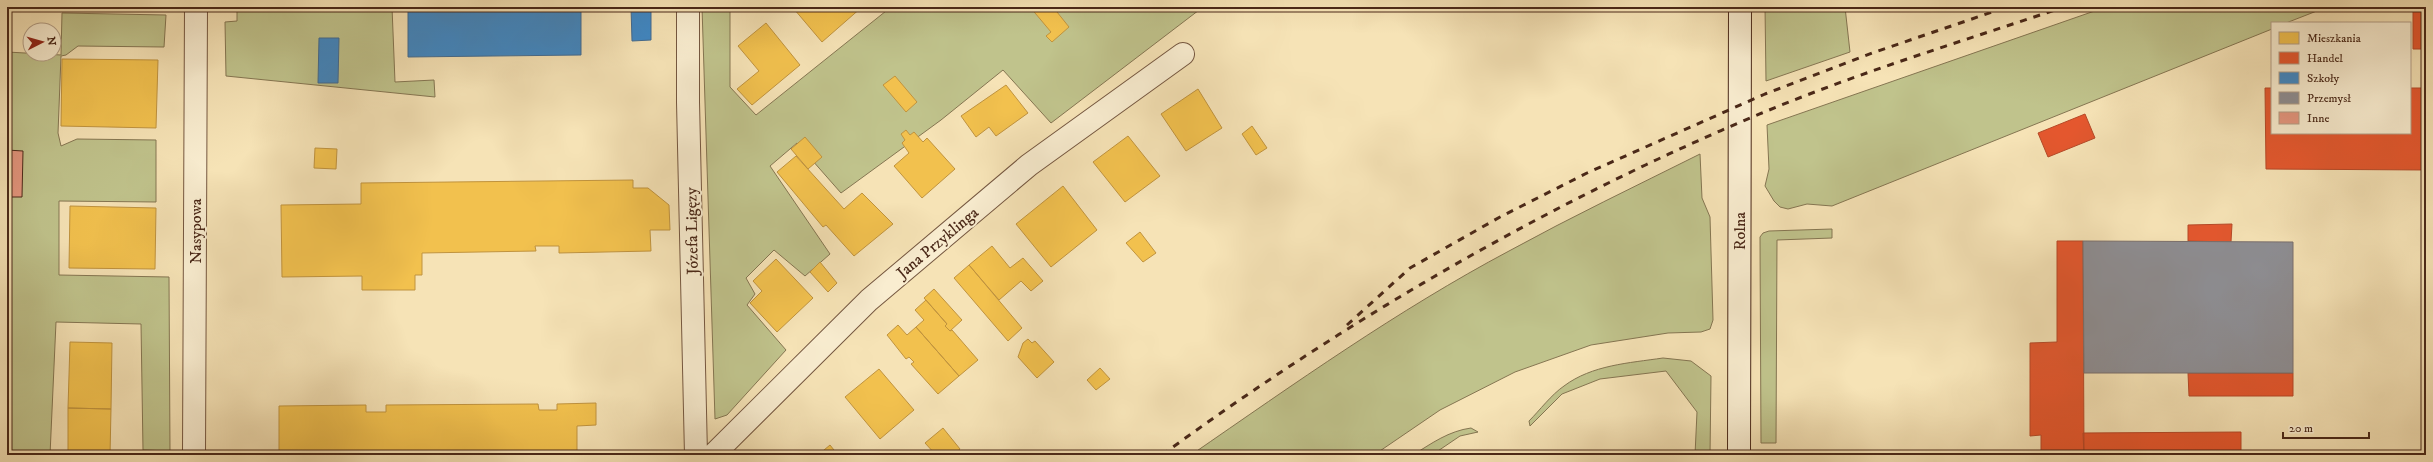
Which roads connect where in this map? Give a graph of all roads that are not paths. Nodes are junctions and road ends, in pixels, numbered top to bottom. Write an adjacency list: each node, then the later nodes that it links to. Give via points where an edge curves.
1 (196, 7): 5 (street, Nasypowa)
2 (688, 7): 6 (street, Józefa Ligęzy)
3 (1740, 7): 8 (street, Rolna)
4 (1183, 54): 7 (street, Jana Przyklinga, via 1029,165 869,300)
5 (194, 455)
6 (696, 455)
7 (713, 455)
8 (1739, 455)

